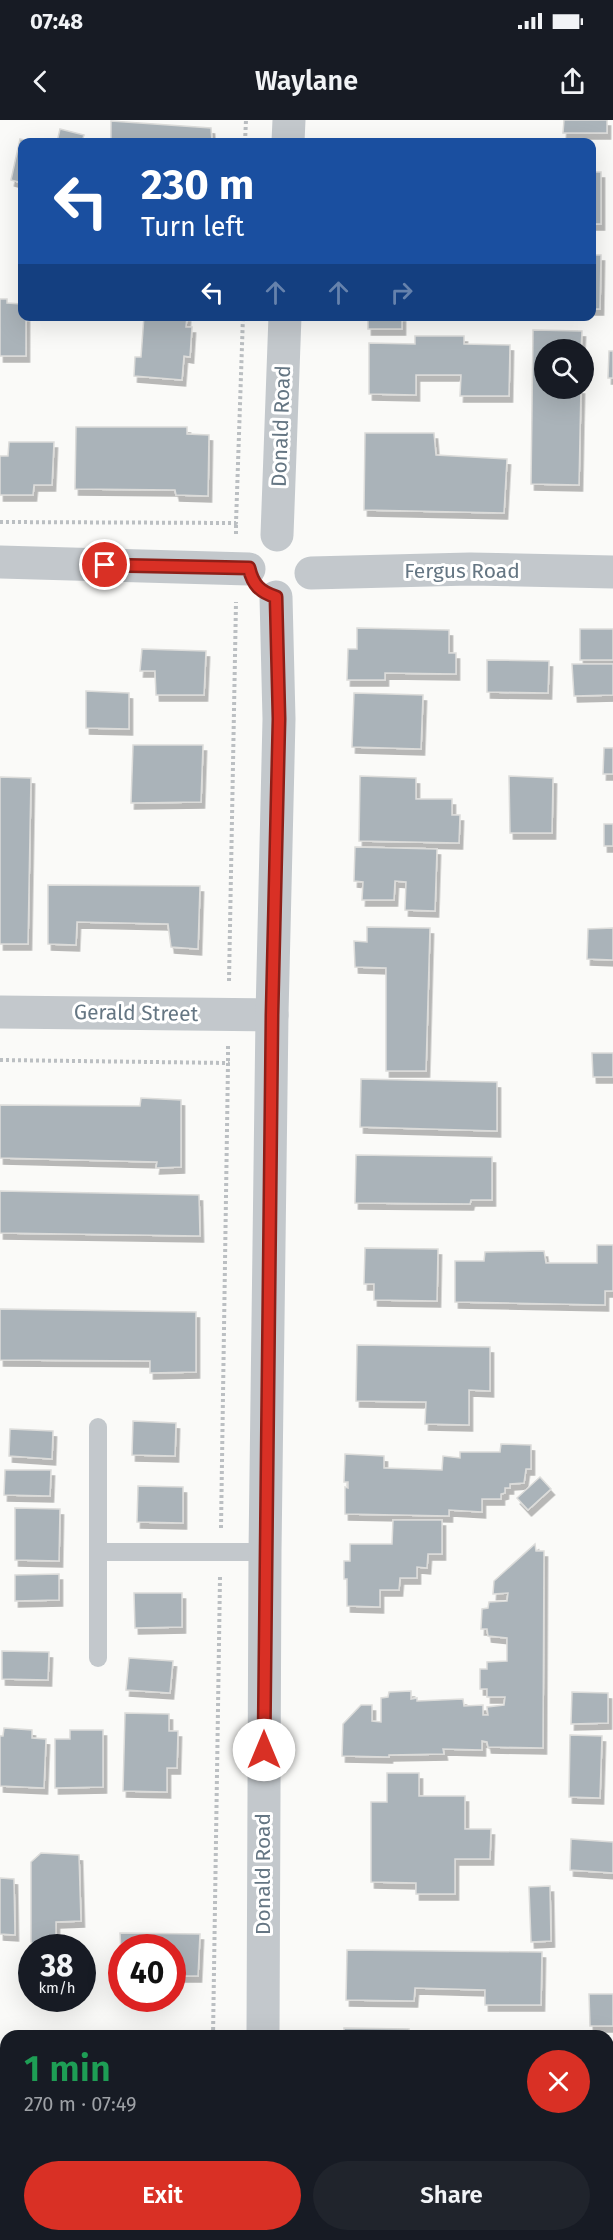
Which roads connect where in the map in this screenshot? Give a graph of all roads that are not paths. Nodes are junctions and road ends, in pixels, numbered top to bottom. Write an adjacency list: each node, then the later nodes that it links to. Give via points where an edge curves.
1 (289, 120): 2 (street)
2 (288, 138)
3 (285, 321): 4 (street, Donald Road)
4 (277, 535): 6 (street, via 260,542); 8 (street, via 304,546)
5 (0, 562): 6 (street)
6 (242, 568): 9 (street, via 257,588)
7 (613, 572): 8 (street, Fergus Road, via 470,569)
8 (311, 573): 9 (street, via 302,589)
9 (276, 597): 11 (street, Donald Road, via 279,719)
10 (0, 1012): 11 (street, Gerald Street)
11 (272, 1015): 14 (street, Donald Road)
12 (98, 1427): 13 (lane)
13 (98, 1552): 14 (lane); 15 (lane)
14 (265, 1552): 16 (street, Donald Road)
15 (98, 1658)
16 (263, 2030)

